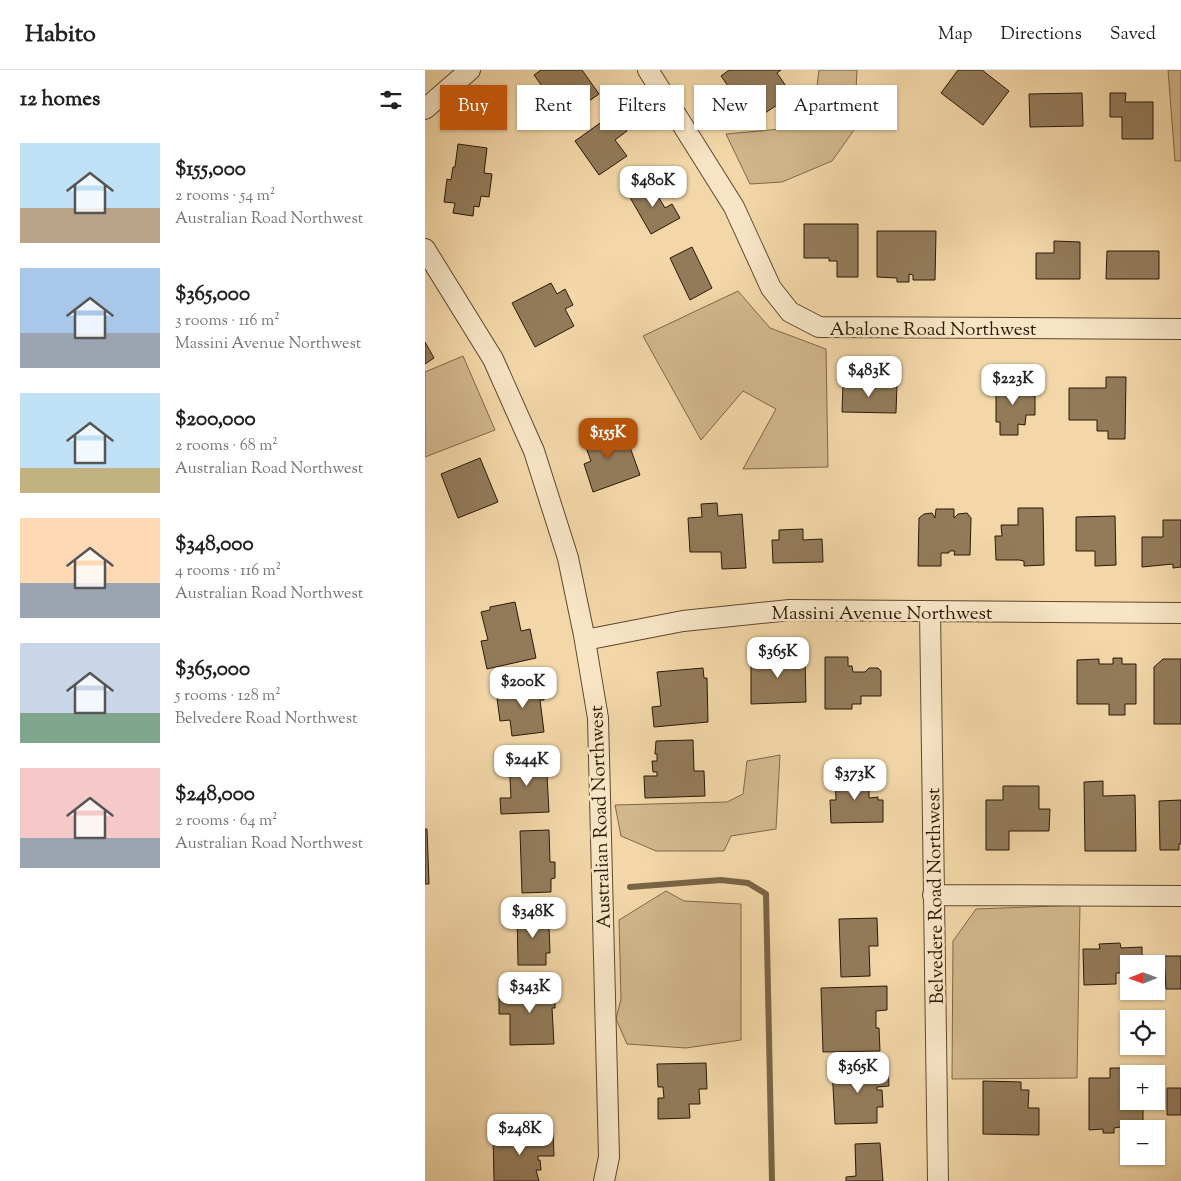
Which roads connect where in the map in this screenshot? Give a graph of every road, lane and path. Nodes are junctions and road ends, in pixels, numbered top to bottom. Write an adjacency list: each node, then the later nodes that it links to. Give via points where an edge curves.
1 (470, 70): 3 (street)
2 (648, 70): 5 (street, Abalone Road Northwest, via 734,207 771,288 790,312 819,327)
3 (425, 109)
4 (425, 249): 8 (street, Australian Road Northwest, via 493,360 534,452 568,558)
5 (1181, 329)
6 (931, 611): 7 (street, Massini Avenue Northwest); 8 (street, Massini Avenue Northwest, via 790,610 683,621); 9 (street, Belvedere Road Northwest)
7 (1181, 613)
8 (585, 640): 11 (street, Australian Road Northwest, via 598,718 609,1157)
9 (933, 895): 10 (street); 12 (street, Belvedere Road Northwest)
10 (1181, 896)
11 (604, 1181)
12 (938, 1181)

